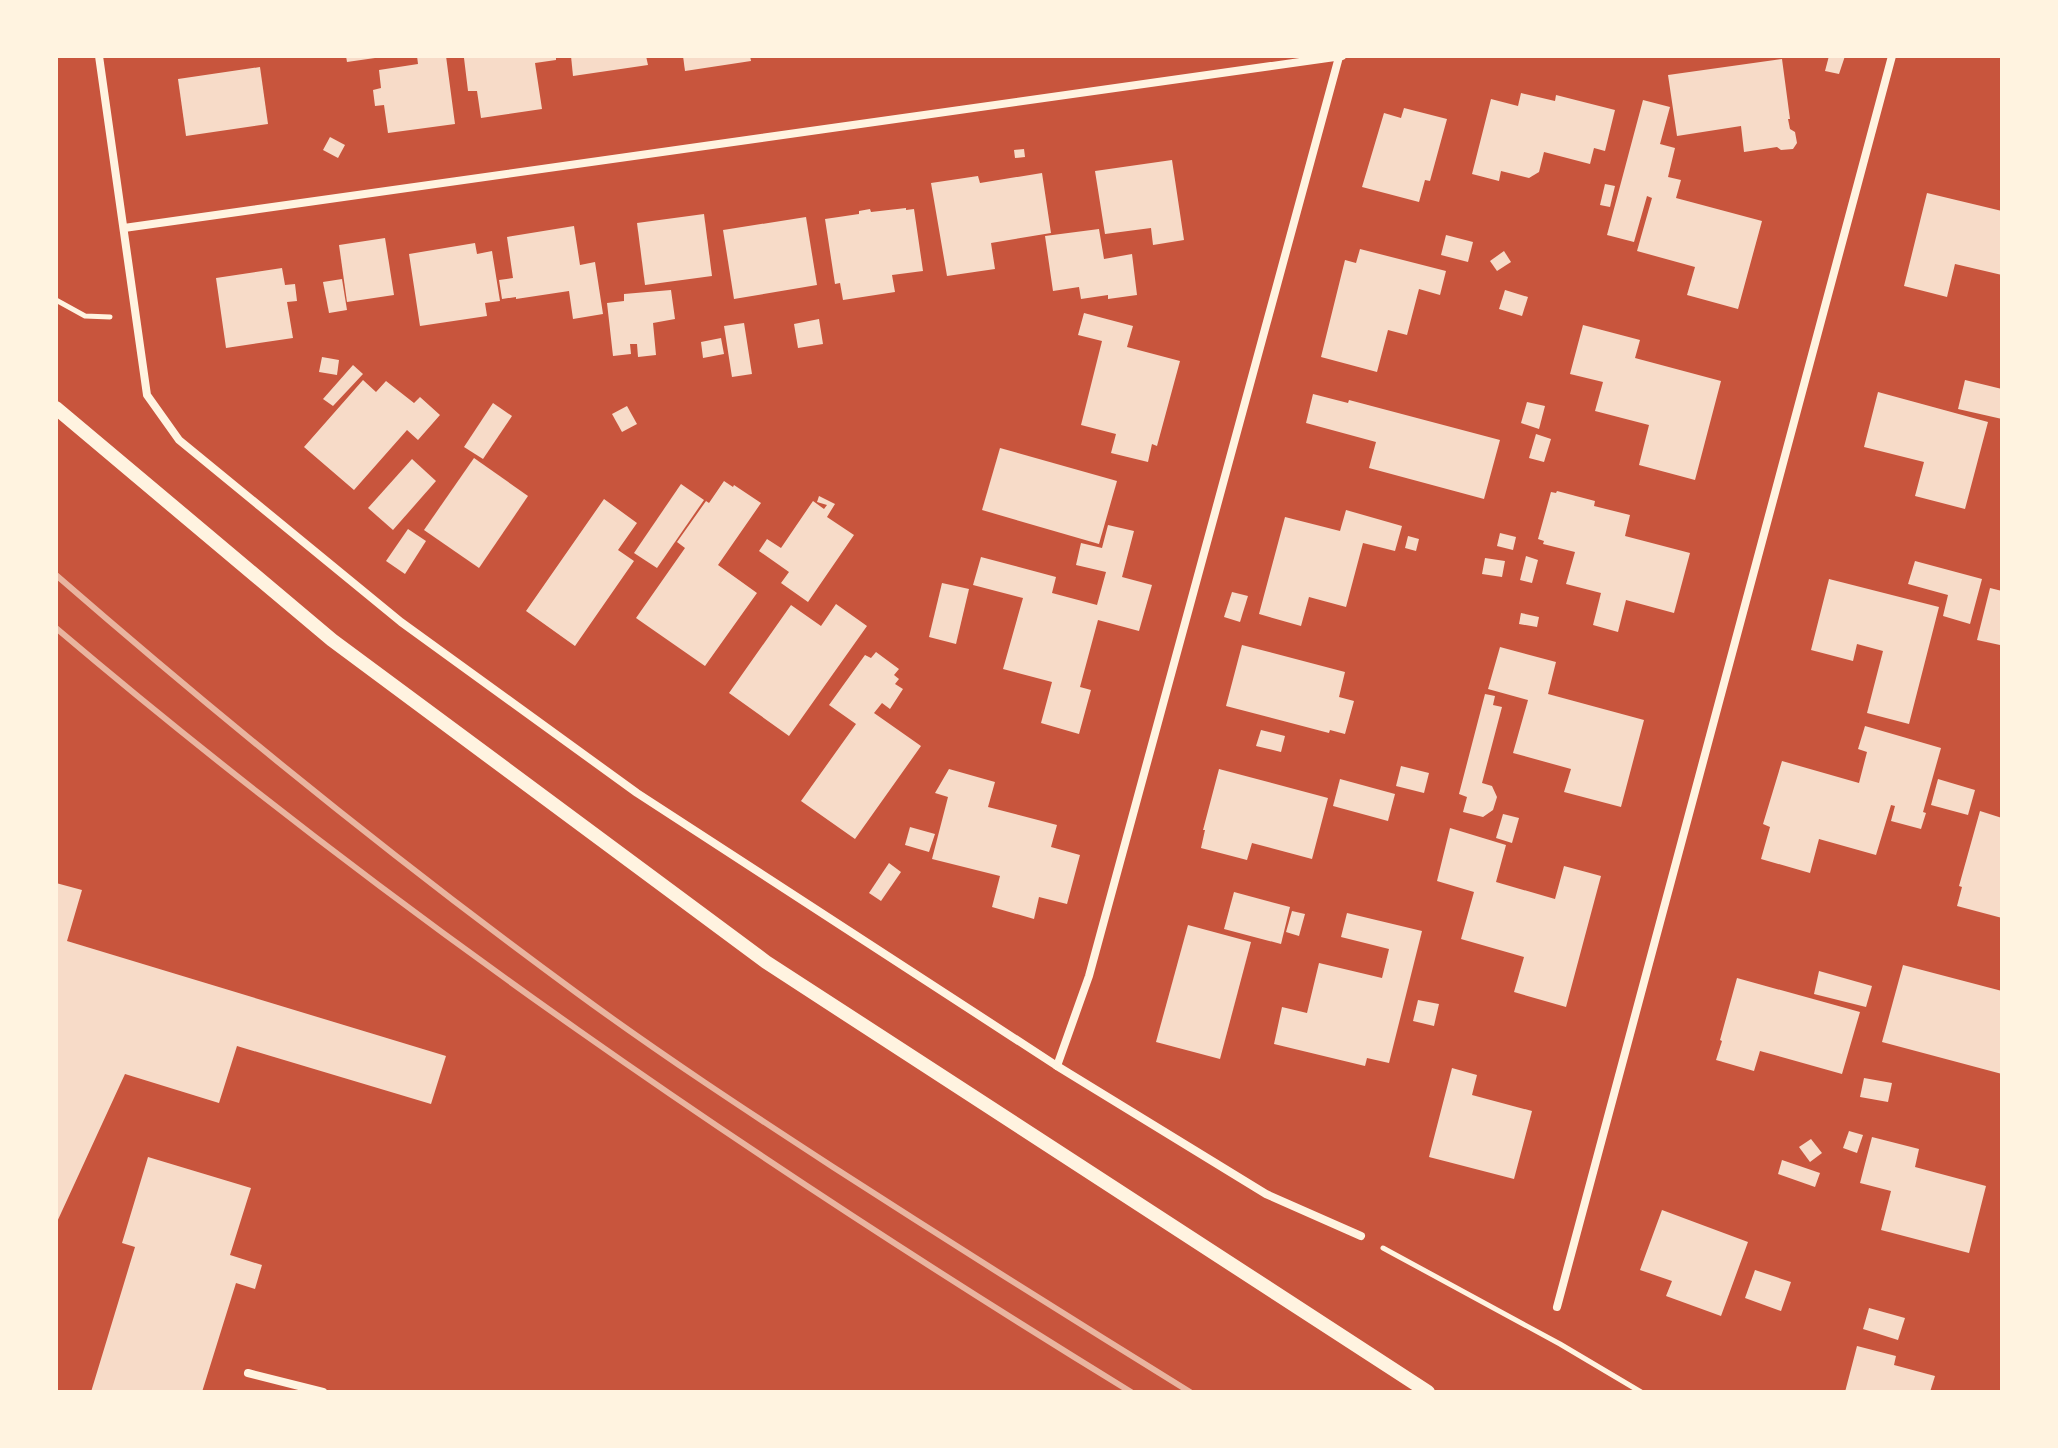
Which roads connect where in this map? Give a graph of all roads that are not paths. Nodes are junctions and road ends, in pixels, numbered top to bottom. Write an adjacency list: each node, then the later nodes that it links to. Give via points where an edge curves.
1 (99, 56): 4 (street)
2 (1340, 56): 4 (street); 6 (street, via 1089,976)
3 (1892, 56): 8 (street)
4 (124, 228): 6 (street, via 147,395 179,440 389,612 637,793)
5 (56, 408): 11 (street, via 332,640 766,962)
6 (1057, 1066): 7 (street, via 1266,1194)
7 (1361, 1236)
8 (1557, 1307)
9 (248, 1373): 10 (street)
10 (323, 1392)
11 (1428, 1392)

